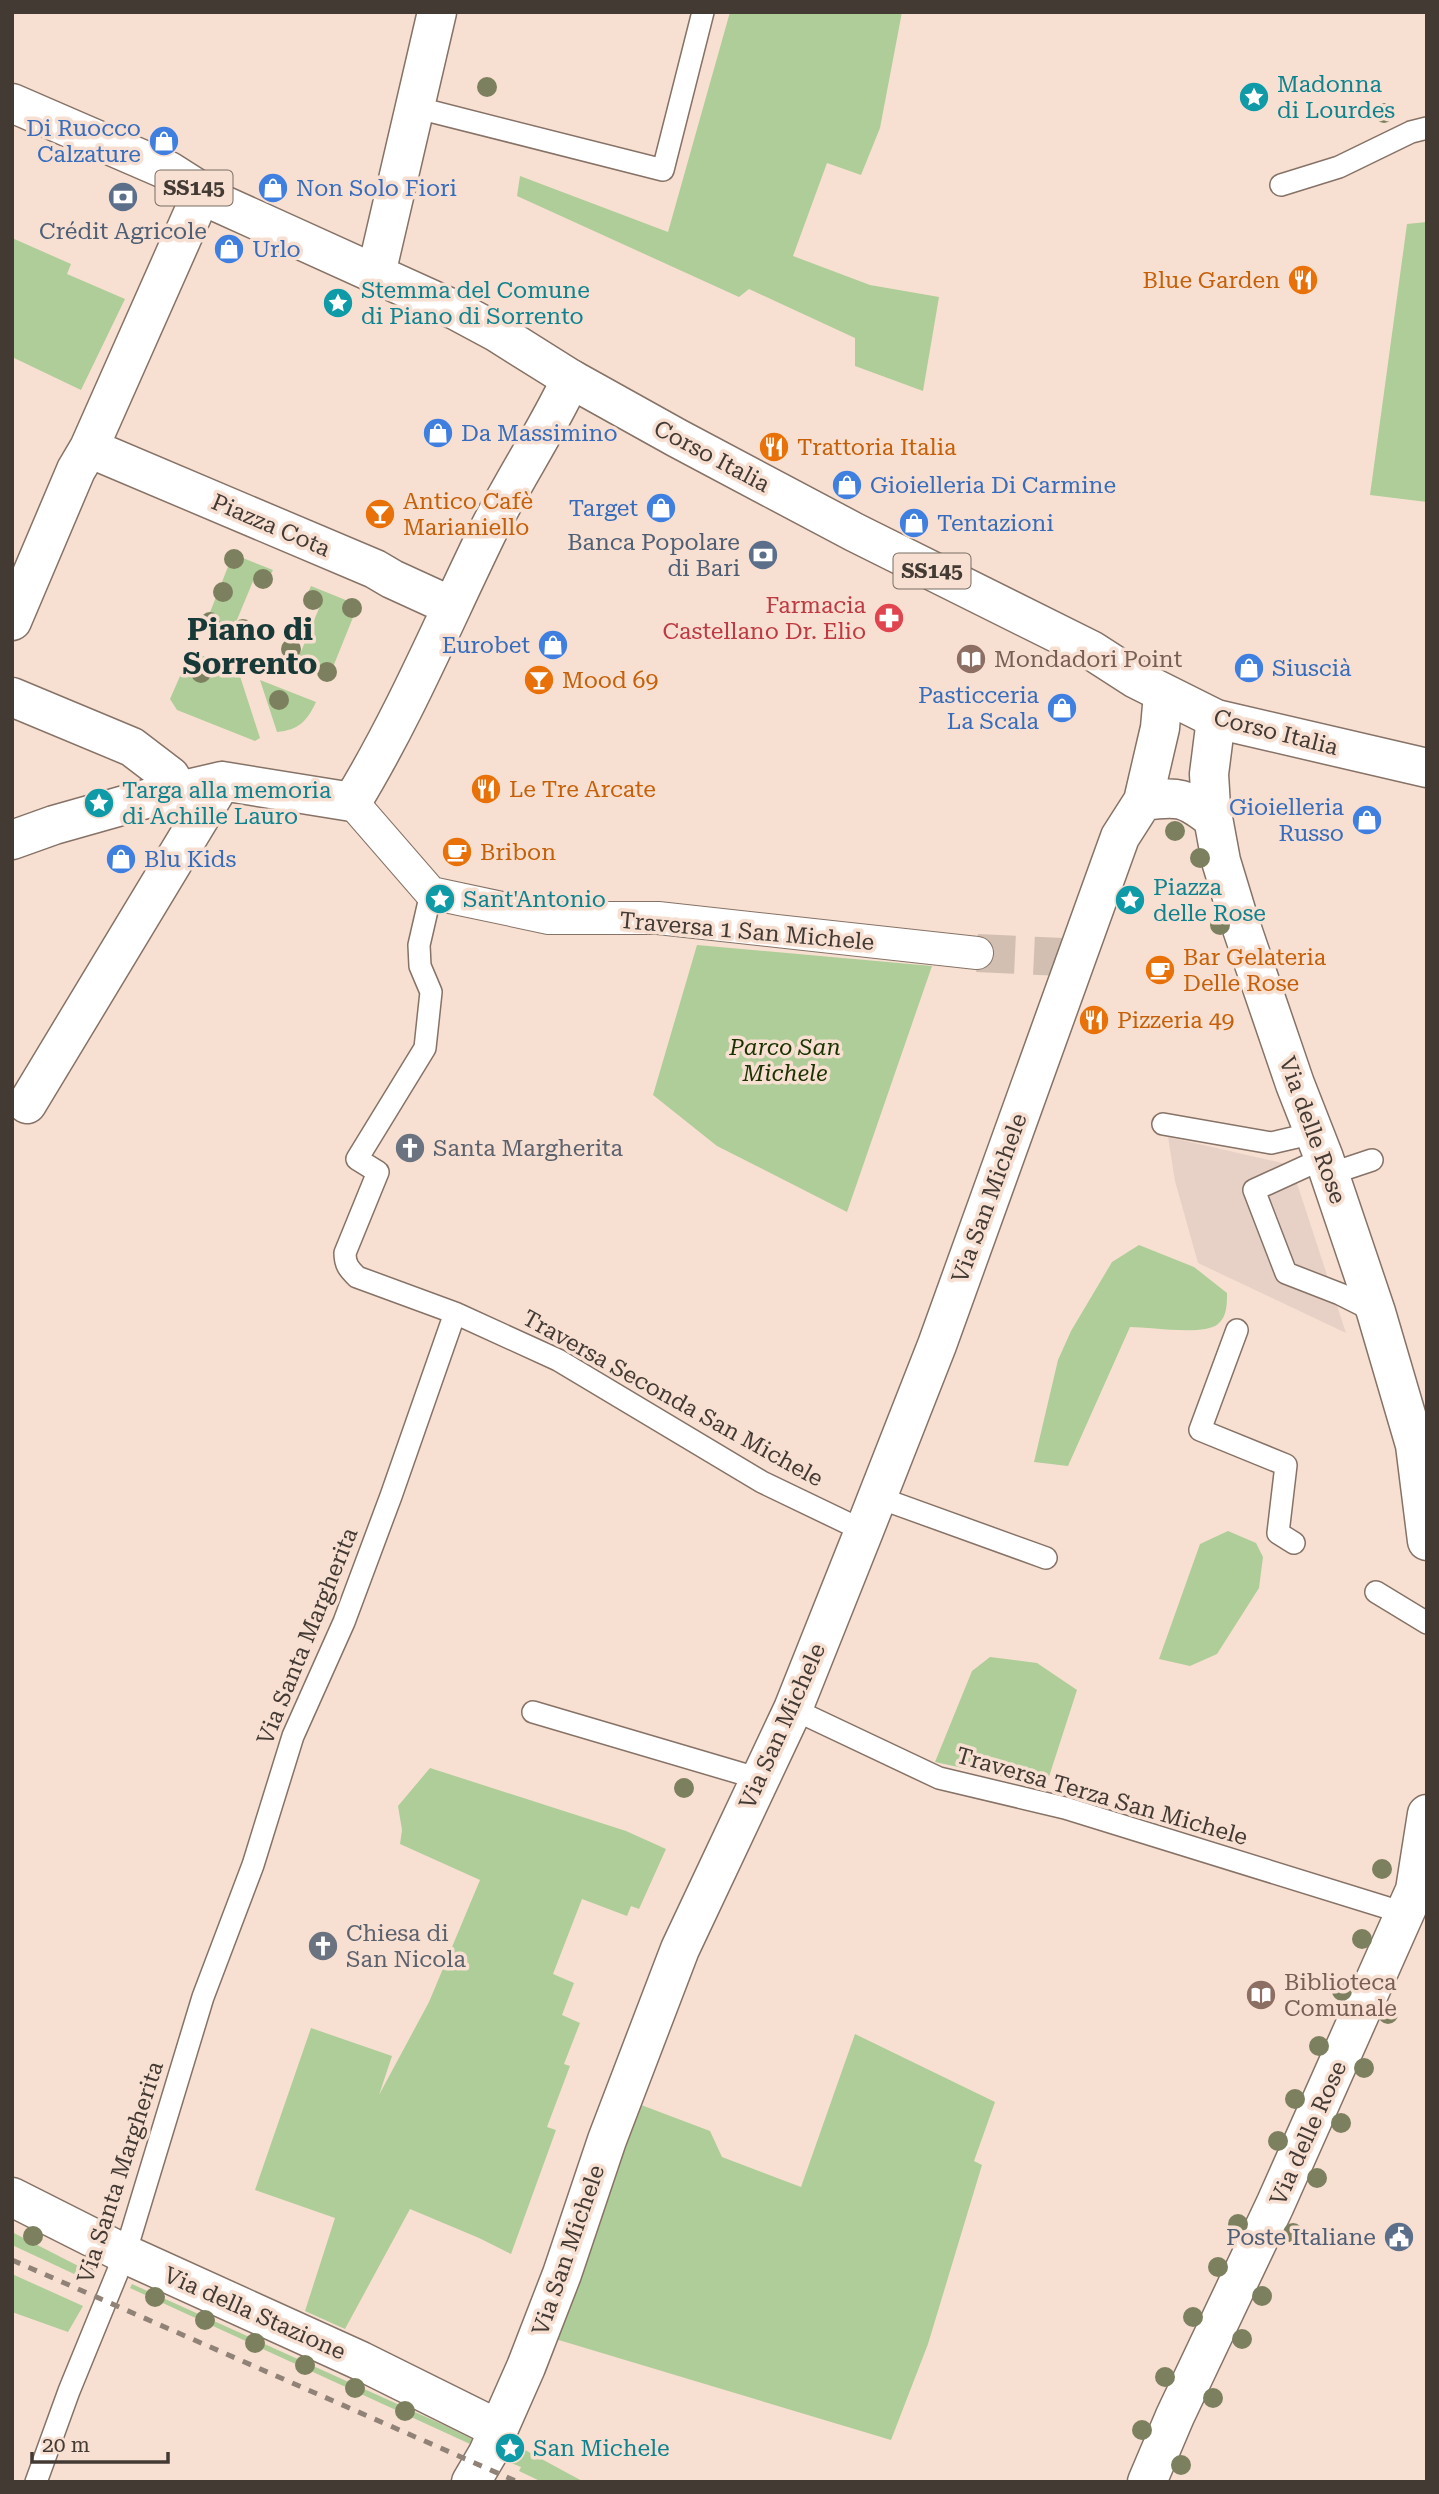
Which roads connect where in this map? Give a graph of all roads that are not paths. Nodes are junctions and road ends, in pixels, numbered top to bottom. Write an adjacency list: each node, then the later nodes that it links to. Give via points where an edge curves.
1 (437, 12): 4 (street)
2 (703, 12): 4 (lane, via 663,170)
3 (12, 103): 7 (street, Corso Italia / SS145, via 169,171)
4 (414, 107): 8 (street)
5 (1427, 128): 6 (lane, via 1339,167)
6 (1281, 185)
7 (202, 193): 8 (street, Corso Italia / SS145); 10 (street)
8 (376, 274): 9 (street, Corso Italia / SS145, via 496,332)
9 (571, 379): 11 (street); 13 (street, Corso Italia / SS145, via 843,526 1091,650)
10 (89, 448): 11 (street, Piazza Cota, via 375,569); 12 (street)
11 (451, 607): 20 (street)
12 (12, 621)
13 (1163, 694): 15 (street, Corso Italia / SS145); 19 (street)
14 (12, 698): 18 (street, via 132,747 170,776)
15 (1216, 719): 16 (street, Corso Italia / SS145); 21 (street, Via delle Rose, via 1209,775)
16 (1427, 768)
17 (222, 782): 18 (street); 20 (street); 25 (street)
18 (178, 790): 22 (street)
19 (1143, 801): 21 (street, via 1191,802); 33 (street, Via San Michele, via 1120,836 937,1345)
20 (352, 802): 23 (street)
21 (1213, 819): 27 (street, Via delle Rose, via 1238,917)
22 (12, 840)
23 (431, 893): 24 (street, Traversa 1 San Michele, via 549,918 658,918); 30 (lane, via 419,945 420,965 431,992 425,1048 357,1159 378,1172 345,1262 357,1277)
24 (977, 953)
25 (27, 1104)
26 (1163, 1124): 27 (lane)
27 (1323, 1155): 28 (lane); 29 (street, Via delle Rose); 29 (lane, via 1254,1190 1286,1273)
28 (1372, 1160)
29 (1376, 1311): 32 (street, Via delle Rose)
30 (455, 1313): 33 (lane, Traversa Seconda San Michele, via 558,1360 762,1482); 45 (lane, Via Santa Margherita, via 344,1622 293,1735 253,1865 203,1997)
31 (1237, 1330): 35 (lane, via 1200,1430 1286,1465 1278,1533)
32 (1421, 1444): 34 (street, Via delle Rose)
33 (871, 1514): 36 (lane, Traversa Seconda San Michele); 39 (street, Via San Michele)
34 (1427, 1541)
35 (1294, 1543)
36 (1045, 1558)
37 (1376, 1592): 38 (lane)
38 (1427, 1623)
39 (793, 1709): 41 (street, Via San Michele); 43 (lane, Traversa Terza San Michele, via 939,1778 1065,1808)
40 (533, 1712): 41 (lane)
41 (760, 1779): 46 (street, Via San Michele, via 680,1949 562,2274)
42 (1427, 1814): 43 (street, Via delle Rose)
43 (1410, 1928): 49 (street, Via delle Rose)
44 (12, 2197): 45 (street, Via della Stazione)
45 (125, 2254): 46 (street, Via della Stazione); 47 (lane, Via Santa Margherita)
46 (498, 2429): 48 (street, Via San Michele)
47 (36, 2482)
48 (471, 2482)
49 (1147, 2482)

